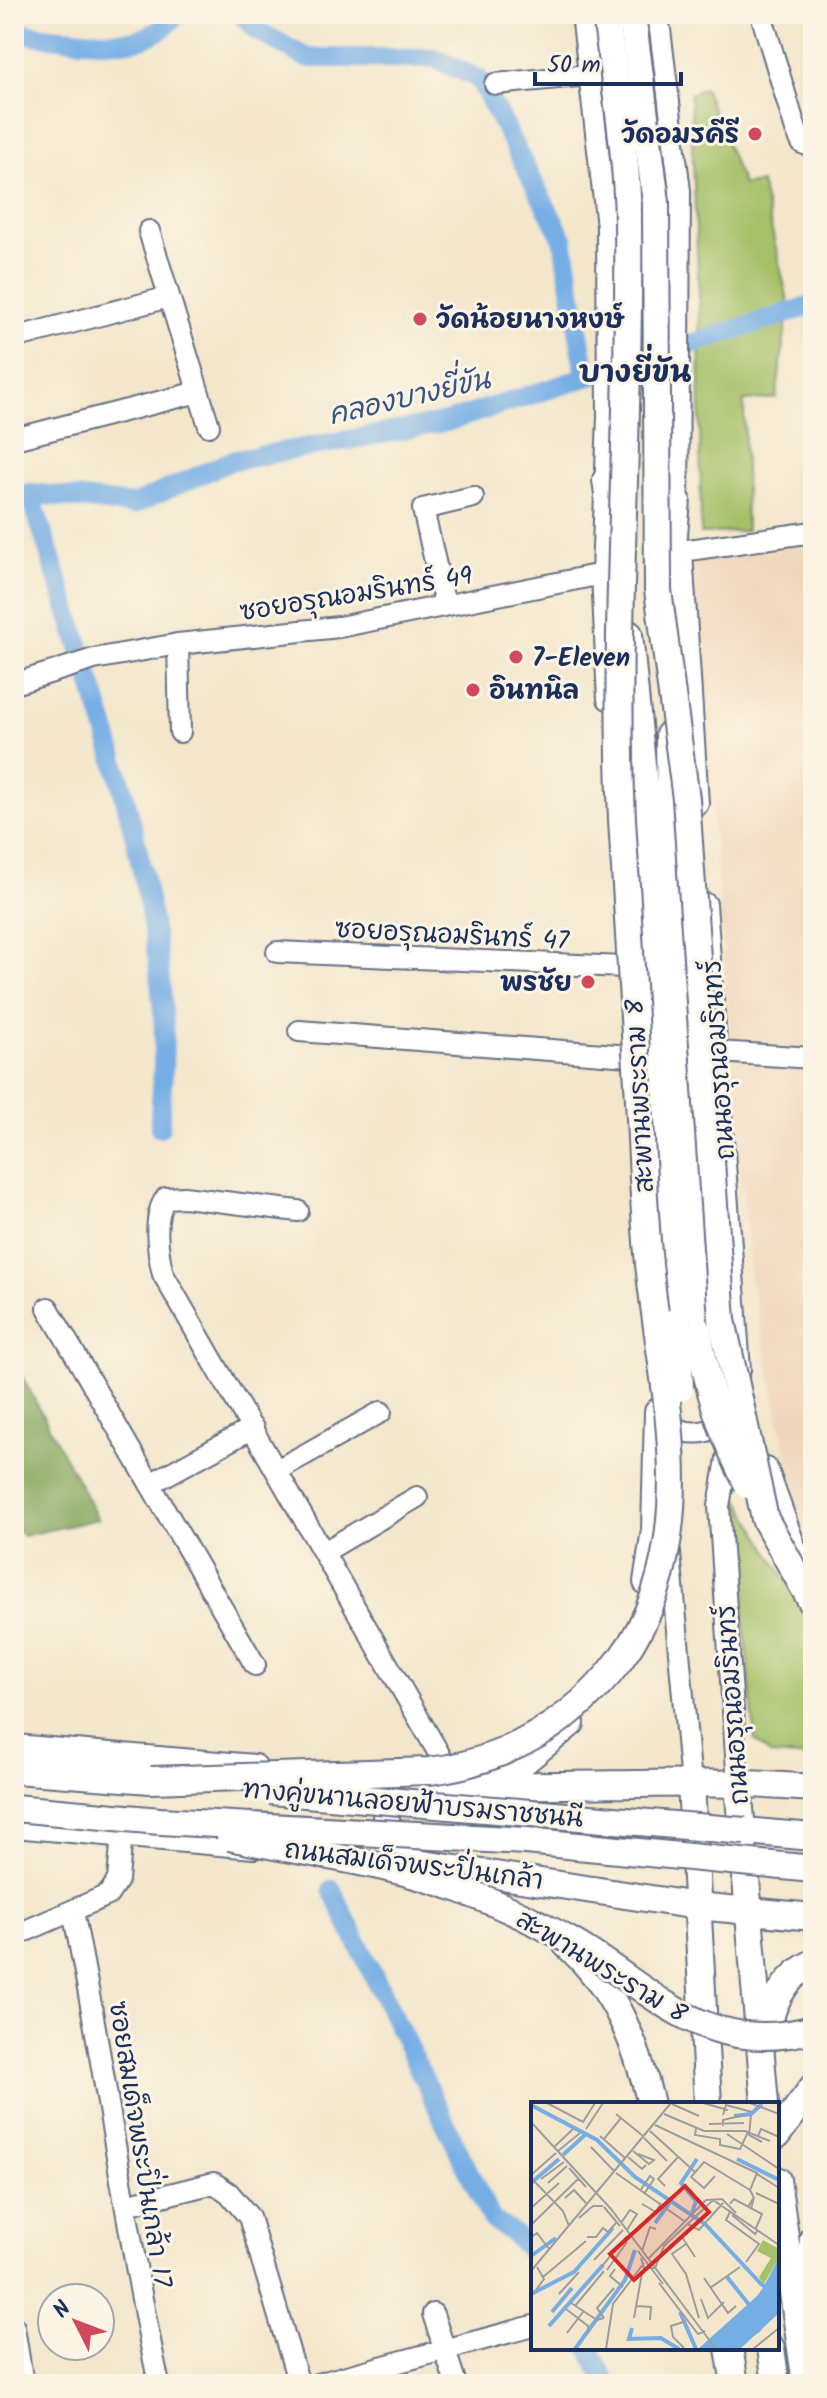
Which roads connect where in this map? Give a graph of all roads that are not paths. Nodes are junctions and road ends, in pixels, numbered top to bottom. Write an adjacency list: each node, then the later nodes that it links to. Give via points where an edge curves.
1 (582, 14): 6 (street, ถนนอรุณอมรินทร์)
2 (606, 14): 39 (main road, สะพานพระราม 8, bridge, via 628,217 620,542 622,814 649,1262)
3 (632, 14): 43 (main road, bridge, via 656,202 658,590 686,799 722,1320)
4 (658, 14): 17 (street, ถนนอรุณอมรินทร์, via 680,191)
5 (761, 14): 8 (street, via 796,130 802,143)
6 (589, 75): 7 (street); 15 (street, ถนนอรุณอมรินทร์, via 607,226)
7 (495, 84)
8 (813, 147)
9 (149, 231): 10 (street)
10 (169, 297): 11 (street); 12 (street)
11 (14, 338)
12 (198, 392): 13 (street); 14 (street)
13 (209, 426)
14 (14, 439)
15 (606, 480): 20 (street, ถนนอรุณอมรินทร์); 25 (main road)
16 (473, 497): 21 (street, via 423,509)
17 (677, 500): 19 (street, ถนนอรุณอมรินทร์); 25 (main road)
18 (813, 532): 19 (street)
19 (682, 551): 29 (street, ถนนอรุณอมรินทร์)
20 (602, 574): 21 (street, ซอยอรุณอมรินทร์ 49); 27 (street, ถนนอรุณอมรินทร์)
21 (445, 605): 22 (street, ซอยอรุณอมรินทร์ 49, via 339,627)
22 (178, 644): 23 (street, ซอยอรุณอมรินทร์ 49, via 94,659); 24 (street)
23 (14, 684)
24 (180, 732)
25 (658, 805): 39 (main road, bridge, via 680,1400); 43 (main road, bridge, via 698,1330 709,1394 727,1444)
26 (277, 952): 27 (street, ซอยอรุณอมรินทร์ 47)
27 (624, 967): 30 (street, ถนนอรุณอมรินทร์)
28 (299, 1031): 30 (street)
29 (718, 1052): 31 (street); 34 (street, ถนนอรุณอมรินทร์)
30 (630, 1056): 37 (street, ถนนอรุณอมรินทร์)
31 (813, 1058)
32 (298, 1211): 38 (street, via 173,1196 160,1205 163,1274)
33 (48, 1308): 41 (street)
34 (741, 1354): 35 (street, ถนนอรุณอมรินทร์); 45 (main road, via 770,1492 796,1559)
35 (736, 1407): 37 (street, via 722,1426 695,1434 674,1430); 53 (street, ถนนอรุณอมรินทร์, via 719,1506)
36 (381, 1412): 40 (street)
37 (658, 1412): 52 (street, ถนนอรุณอมรินทร์); 55 (main road, via 652,1564 635,1629 605,1686 581,1715)
38 (253, 1428): 40 (street); 41 (street)
39 (674, 1463): 51 (main road, สะพานพระราม 8, bridge, via 665,1556 638,1635 600,1683 553,1726 503,1753 455,1768)
40 (277, 1470): 44 (street)
41 (150, 1484): 47 (street)
42 (417, 1497): 44 (street)
43 (765, 1519): 46 (main road, bridge)
44 (324, 1552): 54 (street)
45 (813, 1584)
46 (813, 1604)
47 (255, 1665)
48 (14, 1748): 50 (main road)
49 (14, 1770): 51 (main road, ทางคู่ขนานลอยฟ้าบรมราชชนนี)
50 (354, 1776): 54 (main road); 62 (main road, via 384,1793 388,1817 381,1836)
51 (151, 1780): 61 (main road, ทางคู่ขนานลอยฟ้าบรมราชชนนี, bridge)
52 (691, 1784): 53 (main road); 55 (main road); 65 (main road, ถนนอรุณอมรินทร์)
53 (738, 1784): 56 (main road); 67 (main road, ถนนอรุณอมรินทร์)
54 (457, 1785): 55 (main road)
55 (494, 1786)
56 (813, 1788)
57 (14, 1808): 58 (main road, ทางคู่ขนานลอยฟ้าบรมราชชนนี, bridge)
58 (160, 1821): 64 (main road, ทางคู่ขนานลอยฟ้าบรมราชชนนี, bridge, via 526,1841); 71 (main road, สะพานพระราม 8, bridge, via 418,1874 462,1890 577,1945 670,2010 711,2028 738,2036)
59 (14, 1824): 60 (main road, ถนนสมเด็จพระปิ่นเกล้า)
60 (122, 1833): 62 (main road, ถนนสมเด็จพระปิ่นเกล้า); 66 (street, via 118,1880 108,1895)
61 (813, 1837)
62 (346, 1852): 63 (main road, ถนนสมเด็จพระปิ่นเกล้า)
63 (465, 1869): 65 (main road, ถนนสมเด็จพระปิ่นเกล้า); 74 (main road, via 530,1912 602,1982 627,2024)
64 (813, 1869)
65 (697, 1906): 67 (main road, ถนนสมเด็จพระปิ่นเกล้า); 75 (main road, ถนนอรุณอมรินทร์)
66 (73, 1912): 69 (street); 79 (street, ซอยสมเด็จพระปิ่นเกล้า 17)
67 (750, 1912): 68 (main road, ถนนสมเด็จพระปิ่นเกล้า); 72 (main road, ถนนอรุณอมรินทร์)
68 (813, 1917)
69 (14, 1936)
70 (813, 1963): 72 (main road, via 776,1999)
71 (813, 2029)
72 (760, 2071): 76 (main road, ถนนอรุณอมรินทร์)
73 (813, 2087): 77 (main road)
74 (650, 2102)
75 (708, 2102)
76 (765, 2102)
77 (779, 2132)
78 (779, 2194): 86 (main road)
79 (126, 2205): 88 (street, ซอยสมเด็จพระปิ่นเกล้า 17); 89 (street, via 214,2183 229,2193 249,2217)
80 (813, 2239): 86 (main road)
81 (433, 2314): 84 (street)
82 (14, 2327): 87 (street)
83 (531, 2327): 84 (street)
84 (447, 2350): 90 (street); 91 (street)
85 (771, 2350): 92 (main road)
86 (805, 2377)
87 (23, 2384)
88 (159, 2384)
89 (299, 2384)
90 (317, 2384)
91 (456, 2384)
92 (776, 2384)

